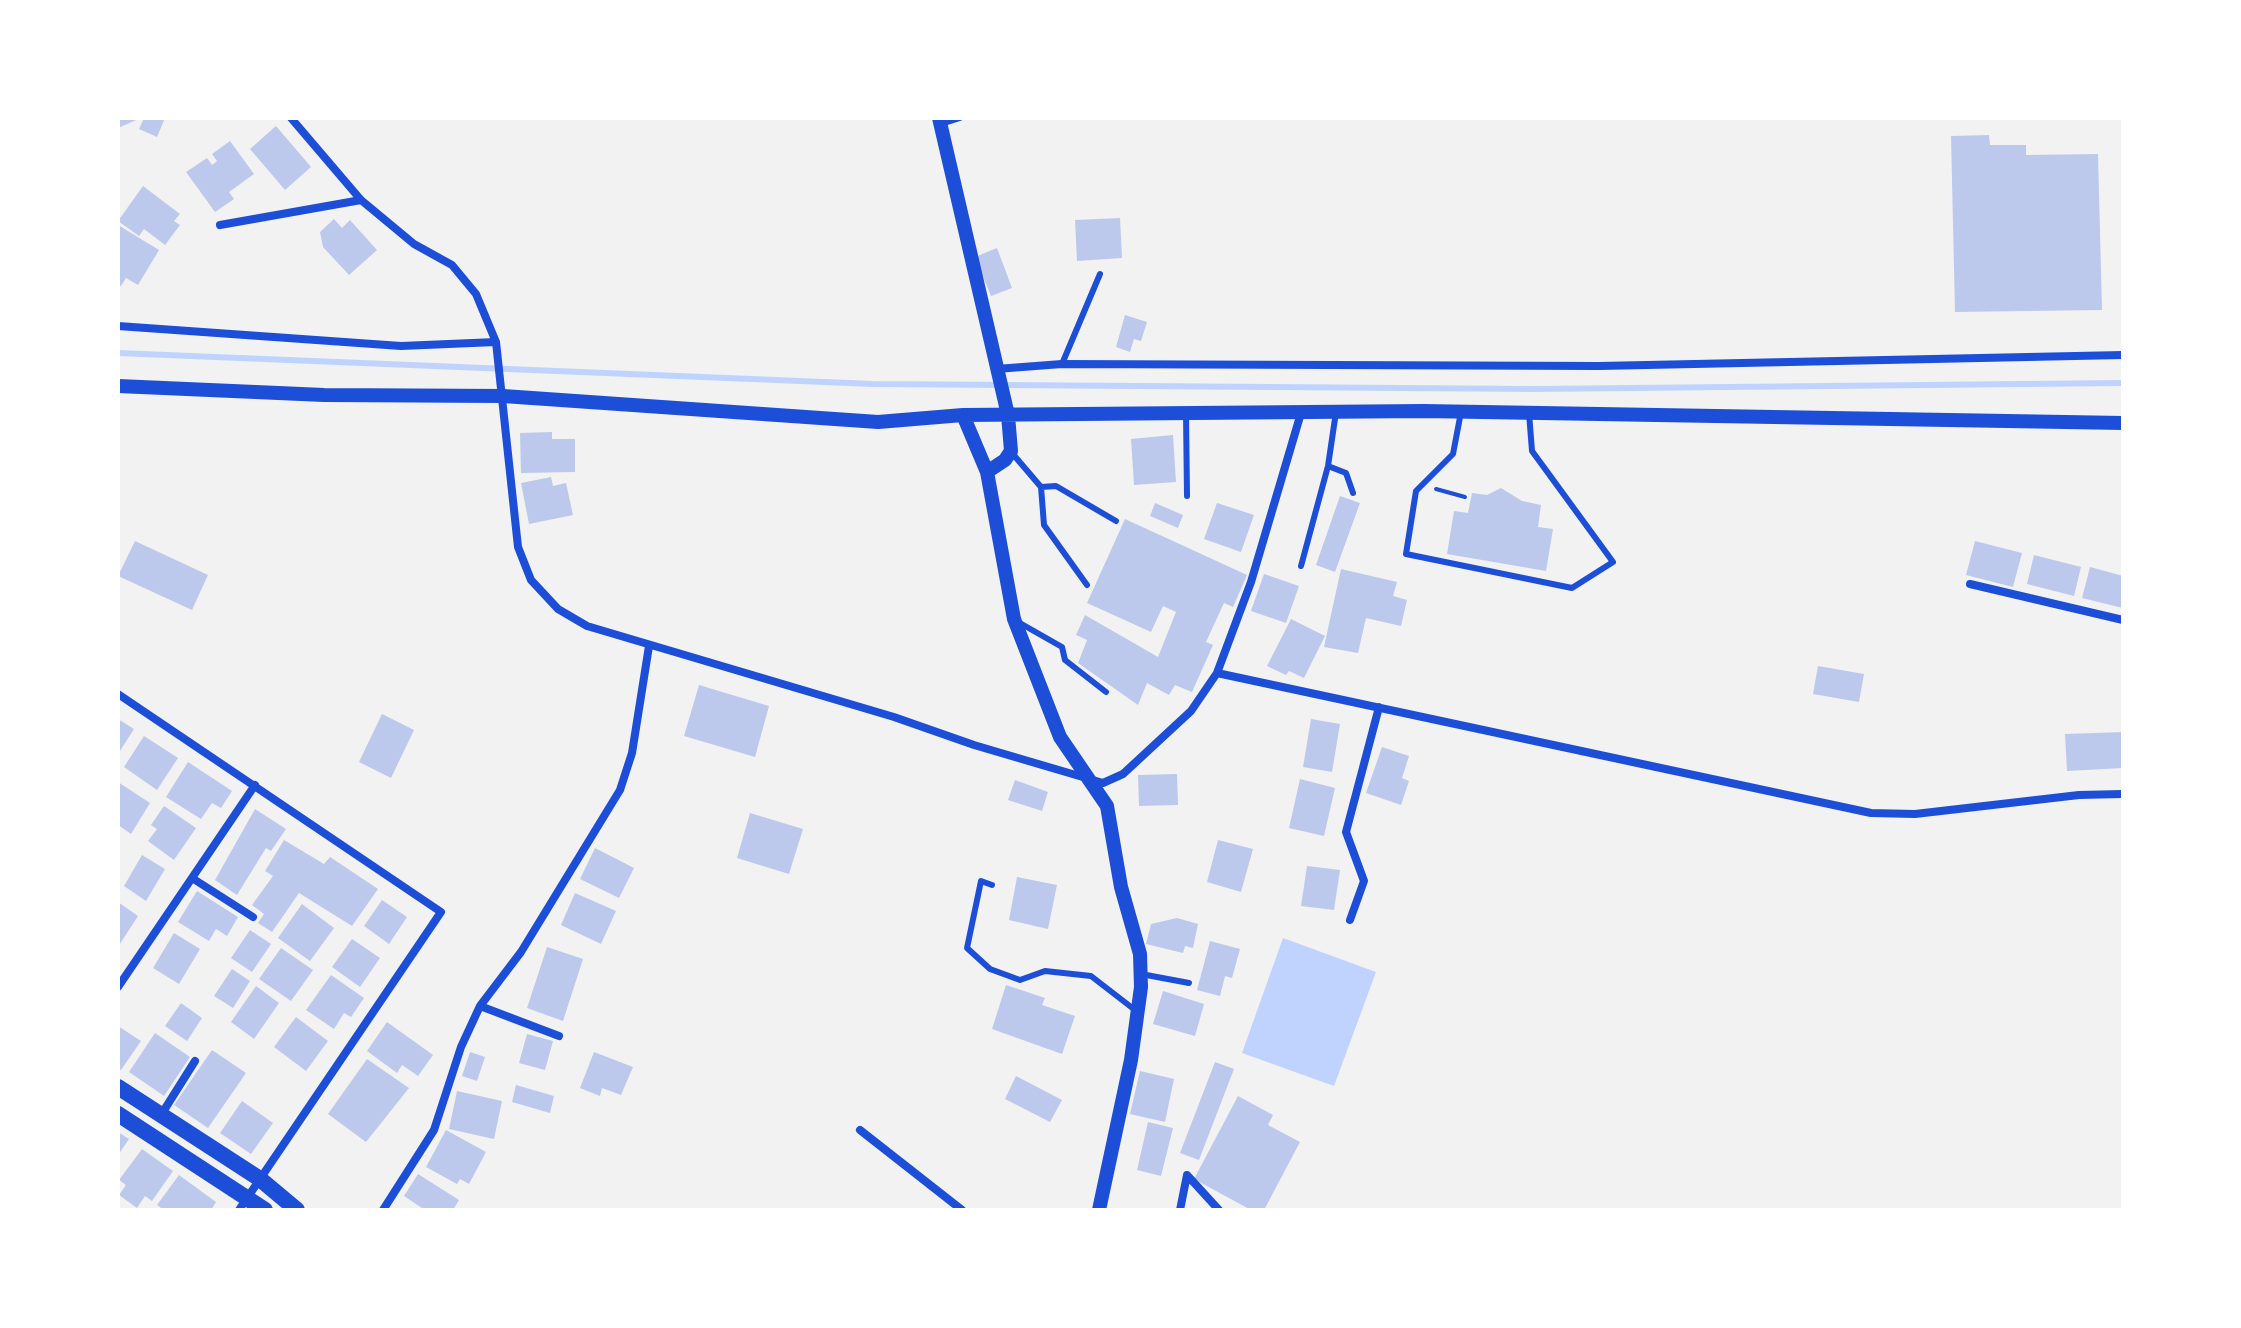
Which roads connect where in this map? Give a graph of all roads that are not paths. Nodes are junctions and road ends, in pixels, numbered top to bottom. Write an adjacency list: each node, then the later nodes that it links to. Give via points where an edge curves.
1 (291, 118): 4 (street)
2 (960, 118): 3 (lane)
3 (940, 121): 11 (street)
4 (361, 200): 5 (street); 8 (street, via 414,244 452,265 476,294)
5 (220, 225)
6 (1100, 274): 10 (lane)
7 (118, 326): 8 (street, via 401,346)
8 (496, 342): 13 (street)
9 (2123, 355): 10 (street, via 1599,366)
10 (1062, 364): 11 (street)
11 (995, 369): 20 (street)
12 (118, 386): 13 (street)
13 (503, 396): 19 (street, via 816,420 878,422); 34 (street, via 518,547 531,580 558,609 587,626)
14 (1336, 412): 15 (street); 17 (street); 23 (lane)
15 (1461, 412): 18 (street); 18 (lane, via 1453,454 1416,491 1406,554 1572,588 1613,562 1532,451)
16 (1186, 413): 17 (street); 20 (street); 27 (lane)
17 (1301, 413): 35 (street, via 1251,582)
18 (1529, 413): 21 (street)
19 (963, 415): 20 (street); 24 (street)
20 (1008, 415): 22 (street)
21 (2123, 423)
22 (1011, 451): 24 (street); 25 (lane)
23 (1328, 466): 26 (lane, via 1346,473); 29 (lane)
24 (987, 472): 32 (street)
25 (1041, 487): 28 (lane, via 1056,486); 31 (lane, via 1044,525)
26 (1353, 493)
27 (1187, 496)
28 (1116, 521)
29 (1301, 566)
30 (1970, 584): 33 (street)
31 (1087, 585)
32 (1014, 619): 36 (lane, via 1062,647 1065,660); 39 (street, via 1060,737)
33 (2123, 620)
34 (649, 646): 39 (street); 49 (street, via 632,753 620,790 521,952)
35 (1217, 673): 38 (street); 39 (street, via 1191,711 1123,774 1103,783)
36 (1106, 692)
37 (118, 694): 40 (street)
38 (1379, 707): 41 (street, via 1871,813 1915,814); 45 (street, via 1346,832 1364,881)
39 (1083, 775): 46 (street, via 1103,795 1113,822)
40 (255, 785): 42 (street); 57 (street, via 441,912)
41 (2123, 794)
42 (192, 878): 44 (street); 48 (street)
43 (992, 885): 50 (lane, via 981,881 967,948 990,969 1020,980 1045,971 1091,976)
44 (253, 917)
45 (1350, 920)
46 (1141, 974): 47 (lane); 50 (street)
47 (1189, 983)
48 (118, 987)
49 (480, 1006): 51 (street); 61 (street, via 434,1130)
50 (1138, 1012): 63 (street)
51 (559, 1036)
52 (195, 1061): 55 (street)
53 (118, 1087): 55 (main road)
54 (118, 1114): 58 (main road)
55 (161, 1115): 57 (main road)
56 (860, 1130): 62 (street)
57 (260, 1179): 58 (street); 60 (main road)
58 (242, 1205): 59 (main road)
59 (265, 1210)
60 (297, 1210)
61 (383, 1210)
62 (962, 1210)
63 (1099, 1210)
64 (1180, 1210): 65 (street, via 1187,1175)
65 (1219, 1210)

